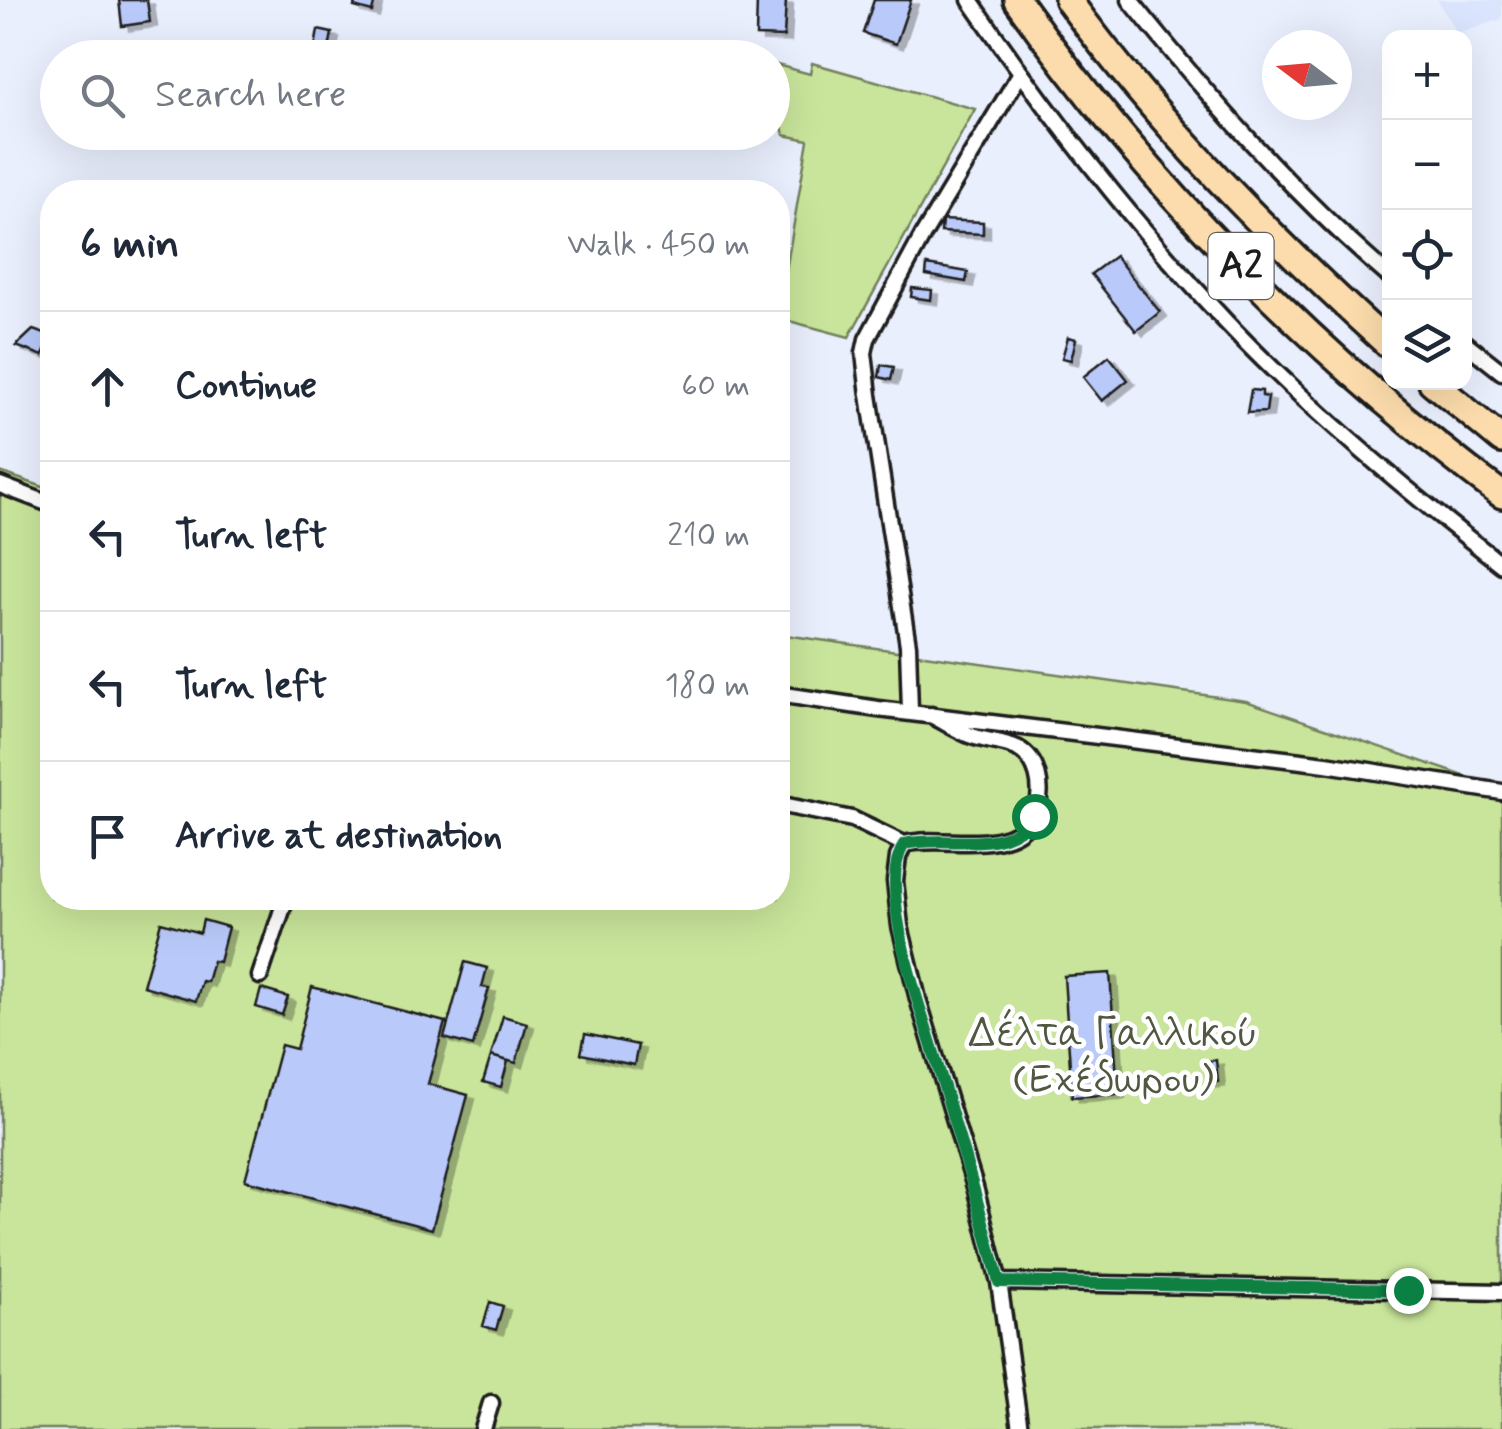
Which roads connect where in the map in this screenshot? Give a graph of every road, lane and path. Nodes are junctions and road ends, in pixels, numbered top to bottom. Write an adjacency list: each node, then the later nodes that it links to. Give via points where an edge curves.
1 (970, 0): 5 (street)
2 (1017, 0): 13 (highway, Α2, via 1150,169 1260,286)
3 (1068, 0): 7 (highway, Α2, via 1190,149 1291,256)
4 (1130, 0): 6 (street, via 1217,103)
5 (1020, 74): 15 (street, via 1125,209 1228,324 1396,482); 17 (street, via 923,235 864,353 908,645)
6 (1382, 269)
7 (1382, 339)
8 (1472, 348): 9 (street)
9 (1502, 372)
10 (1442, 390): 11 (highway)
11 (1502, 440)
12 (0, 485): 14 (street)
13 (1502, 496)
14 (40, 501)
15 (1502, 564)
16 (790, 696): 17 (street)
17 (910, 711): 18 (street)
18 (932, 715): 19 (street); 21 (street, via 964,734 1016,748 1038,776 1040,796 1034,816 1012,836)
19 (1502, 792)
20 (790, 806): 21 (street, via 852,819)
21 (904, 844): 24 (street, via 894,882 900,926)
22 (282, 910): 23 (street)
23 (260, 976)
24 (999, 1282): 25 (street); 28 (street)
25 (1502, 1292)
26 (490, 1403): 27 (street)
27 (484, 1429)
28 (1020, 1429)

